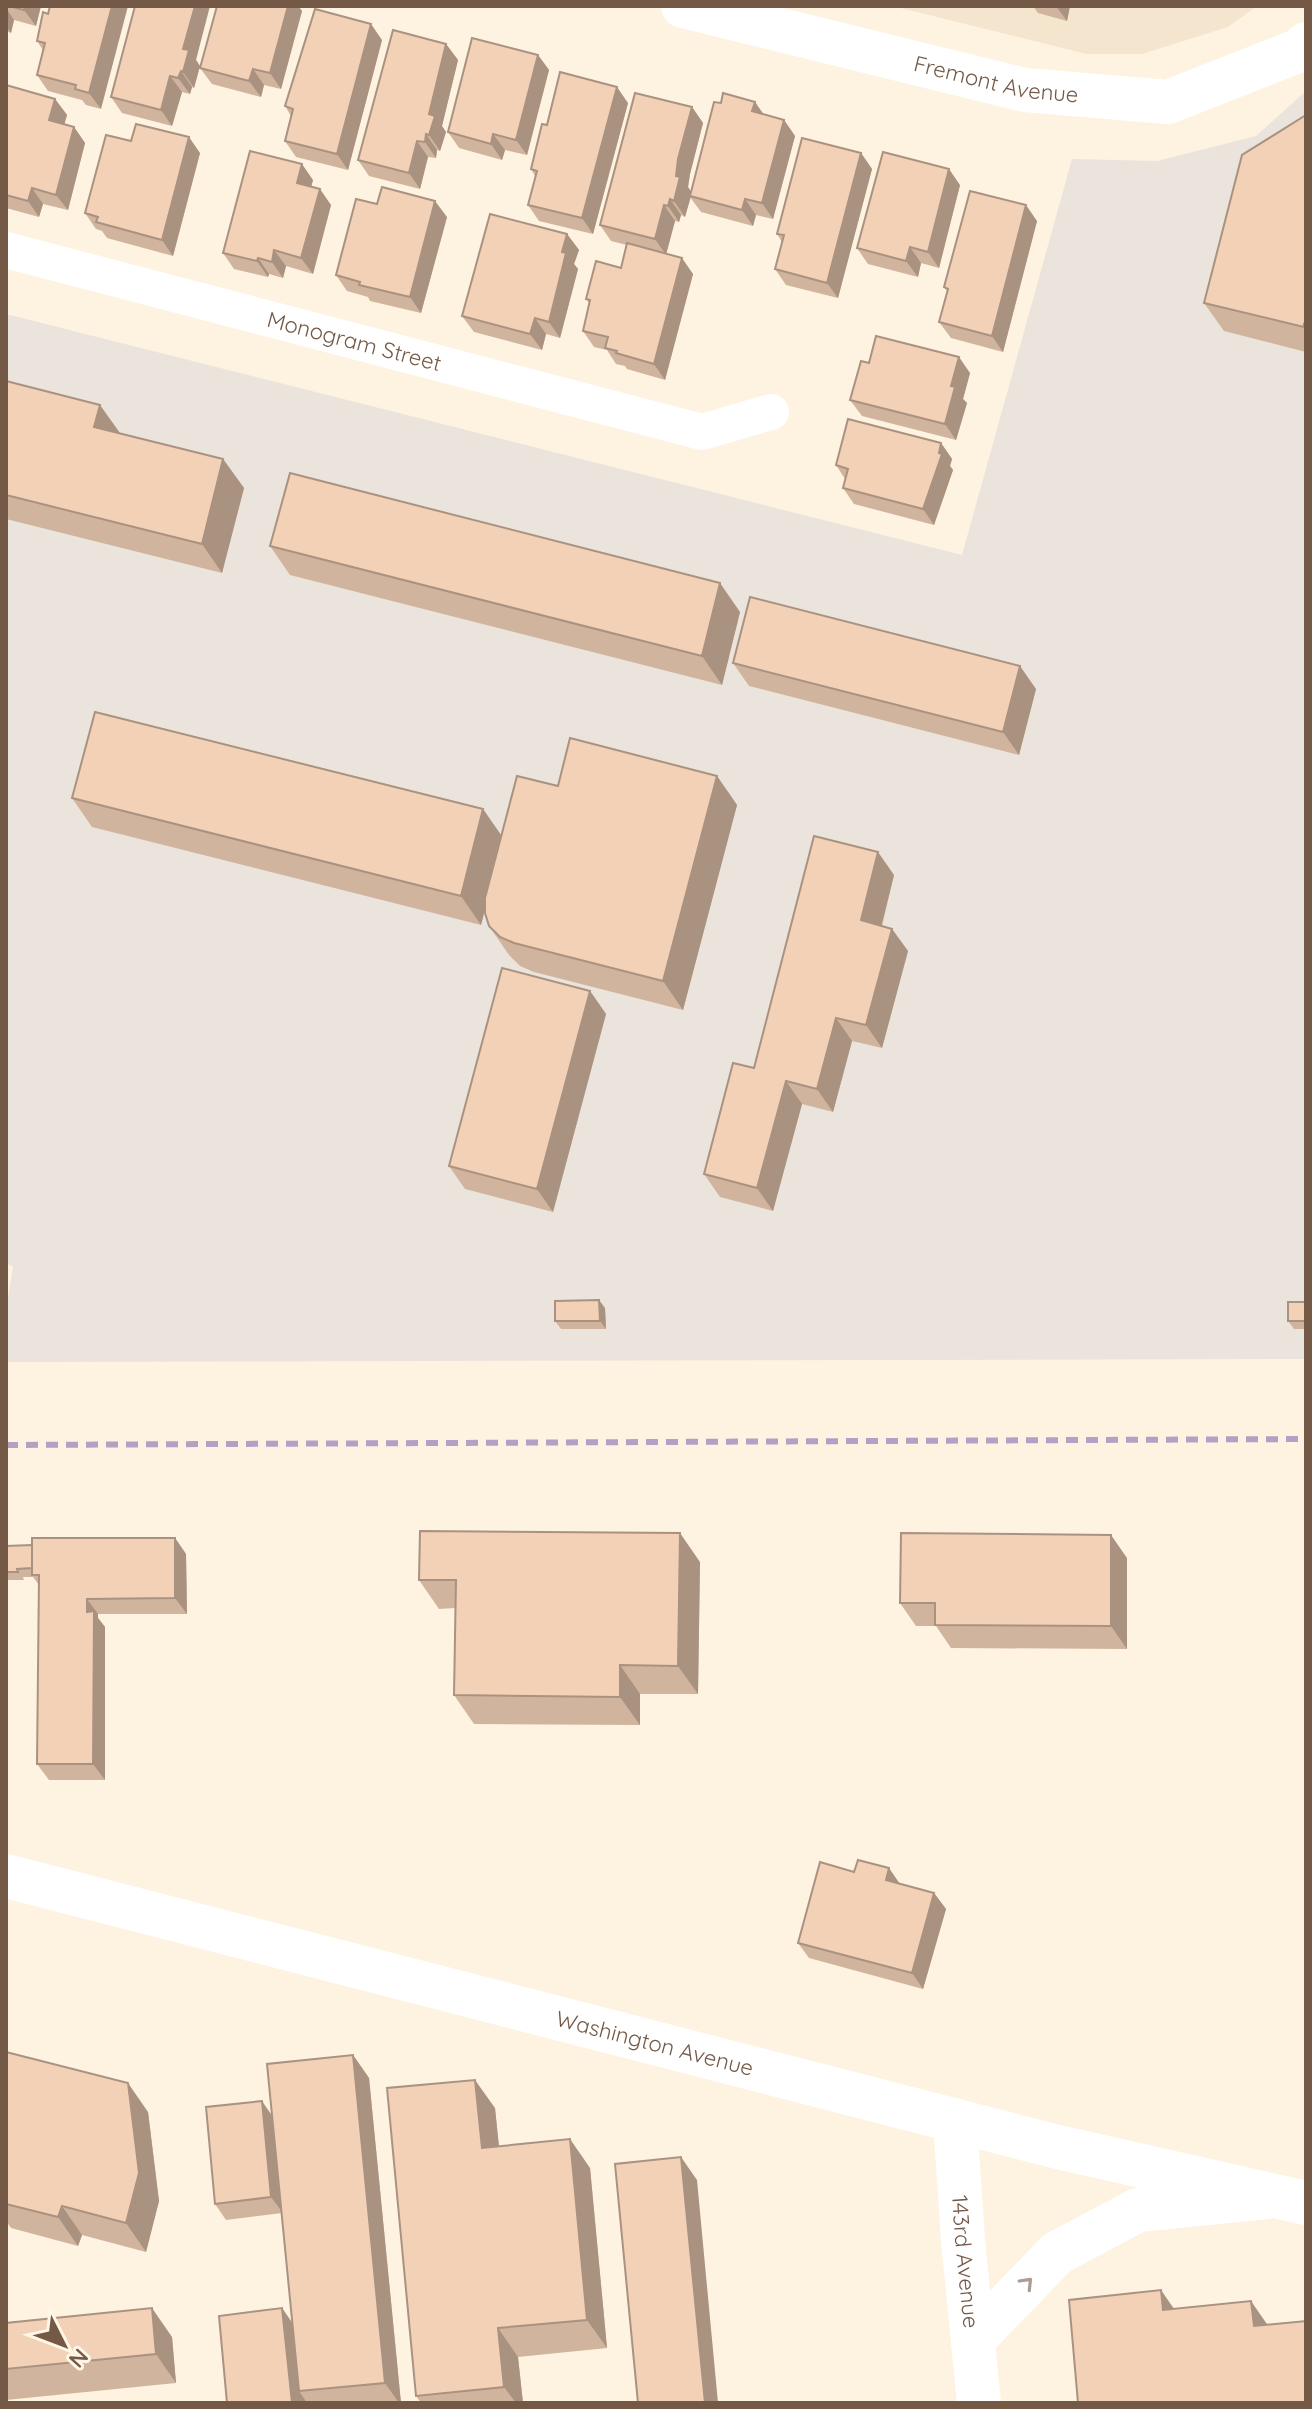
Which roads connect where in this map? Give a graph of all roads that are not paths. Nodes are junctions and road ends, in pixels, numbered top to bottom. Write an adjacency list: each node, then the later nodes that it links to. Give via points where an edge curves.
1 (683, 6): 2 (main road, Fremont Avenue, via 1025,90 1168,102)
2 (1306, 44)
3 (6, 250): 4 (street, Monogram Street, via 702,432)
4 (771, 412)
5 (6, 1876): 6 (main road, Washington Avenue)
6 (955, 2120): 7 (main road, Washington Avenue); 8 (main road, 143rd Avenue)
7 (1291, 2200): 8 (main road, one-way to 7, via 1057,2253 1138,2210)
8 (973, 2340): 9 (main road, 143rd Avenue)
9 (979, 2403)

